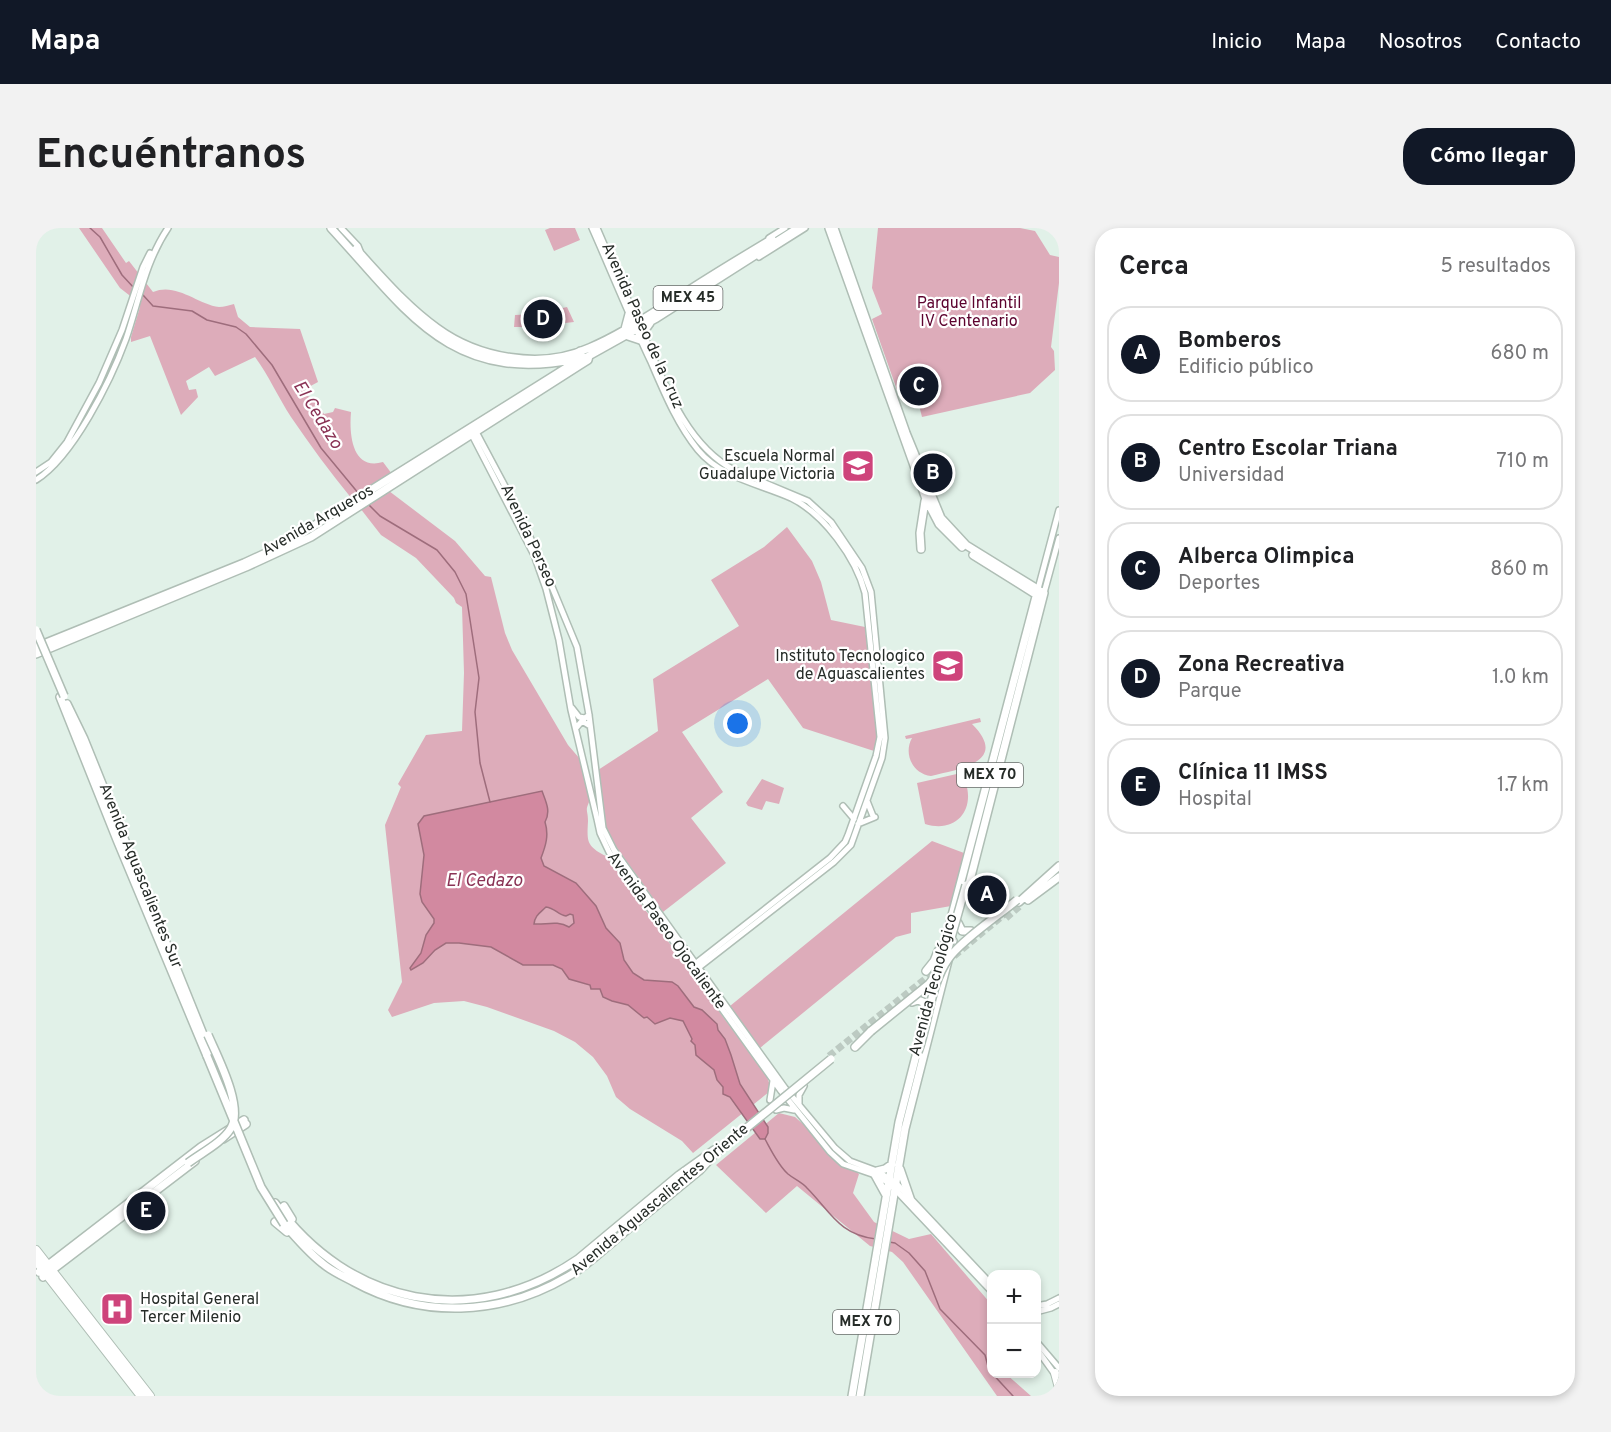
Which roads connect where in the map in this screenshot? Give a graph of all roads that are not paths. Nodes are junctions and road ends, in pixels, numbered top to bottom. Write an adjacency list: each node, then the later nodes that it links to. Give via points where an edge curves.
1 (166, 228): 14 (main road, via 144,269)
2 (326, 228): 12 (main road)
3 (331, 228): 12 (main road, MEX 45)
4 (339, 228): 20 (main road, MEX 45, via 386,281 436,327 457,340 494,354 526,358)
5 (592, 228): 15 (main road, Avenida Paseo de la Cruz)
6 (597, 228): 17 (main road, Avenida Paseo de la Cruz)
7 (787, 228): 17 (main road, MEX 45)
8 (798, 228): 13 (main road, MEX 45)
9 (805, 228): 13 (main road)
10 (829, 228): 25 (main road)
11 (834, 228): 30 (main road, via 906,433 941,518 966,545)
12 (342, 240): 20 (main road, MEX 45, via 412,317 464,352 498,363 524,364 563,362)
13 (738, 266): 16 (main road, MEX 45)
14 (136, 295): 22 (main road, via 105,370 68,442); 23 (main road, via 126,338 110,377 70,446)
15 (629, 314): 17 (main road, Avenida Paseo de la Cruz); 18 (main road)
16 (651, 322): 17 (main road, MEX 45); 19 (main road)
17 (637, 326): 18 (main road, MEX 45); 19 (main road, Avenida Paseo de la Cruz)
18 (625, 333): 19 (main road); 20 (main road, MEX 45)
19 (643, 338): 24 (main road, Avenida Paseo de la Cruz, via 675,403 706,450 734,470)
20 (584, 354): 21 (main road, Avenida Arqueros, via 588,360)
21 (472, 430): 26 (main road, Avenida Arqueros); 33 (main road, Avenida Perseo, via 534,555); 35 (main road, Avenida Perseo, via 543,565)
22 (36, 472)
23 (36, 480)
24 (790, 495): 46 (main road, Avenida Paseo de la Cruz, via 808,501 826,516 862,568 871,592 885,738); 48 (main road, Avenida Paseo de la Cruz, via 823,521 857,571 865,593 880,737)
25 (926, 499): 29 (main road); 30 (main road, via 939,524 955,541)
26 (356, 504): 34 (main road, Avenida Arqueros, via 266,553); 36 (main road, Avenida Arqueros, via 310,537 269,558)
27 (1059, 510): 30 (main road, Avenida Tecnológico / MEX 70)
28 (1059, 538): 30 (main road, Avenida Tecnológico / MEX 70)
29 (921, 549)
30 (1040, 594): 51 (main road, Avenida Tecnológico / MEX 70); 60 (main road, Avenida Tecnológico / MEX 70)
31 (36, 630): 37 (main road, Avenida Aguascalientes Sur, bridge)
32 (36, 639): 37 (main road, Avenida Aguascalientes Sur, bridge)
33 (559, 640): 38 (main road, Avenida Paseo Ojocaliente)
34 (36, 648)
35 (578, 650): 40 (main road, Avenida Paseo Ojocaliente)
36 (36, 654)
37 (62, 697): 43 (main road, Avenida Aguascalientes Sur); 45 (main road, Avenida Aguascalientes Sur)
38 (570, 704): 40 (main road, via 579,717); 42 (main road, Avenida Paseo Ojocaliente)
39 (77, 711): 43 (main road)
40 (589, 715): 41 (main road, Avenida Paseo Ojocaliente)
41 (590, 726): 42 (main road, via 582,722); 62 (main road, Avenida Paseo Ojocaliente, via 603,828 608,840)
42 (576, 728): 65 (main road, Avenida Paseo Ojocaliente, via 604,843)
43 (84, 739): 49 (main road, Avenida Aguascalientes Sur)
44 (75, 749): 45 (main road)
45 (86, 765): 56 (main road, Avenida Aguascalientes Sur)
46 (867, 798): 48 (main road, Avenida Paseo de la Cruz); 48 (main road, via 874,817)
47 (843, 806): 48 (main road)
48 (856, 821): 64 (main road, Avenida Paseo de la Cruz, via 845,842 830,858)
49 (123, 833): 50 (main road); 61 (main road, Avenida Aguascalientes Sur)
50 (131, 840)
51 (975, 860): 57 (main road, Avenida Tecnológico / MEX 70); 71 (main road, bridge, via 939,970 929,984)
52 (1059, 866): 55 (main road)
53 (1059, 877): 55 (main road)
54 (1029, 889): 55 (main road)
55 (1019, 903): 74 (main road, bridge, via 948,959)
56 (144, 908): 58 (main road); 72 (main road, Avenida Aguascalientes Sur)
57 (958, 923): 59 (main road, via 962,931); 83 (main road, Avenida Tecnológico / MEX 70)
58 (146, 925)
59 (971, 931)
60 (947, 937): 66 (main road); 70 (main road, Avenida Tecnológico / MEX 70)
61 (166, 940): 63 (main road); 67 (main road, Avenida Aguascalientes Sur)
62 (686, 949): 64 (main road, via 695,955); 65 (main road, Avenida Paseo Ojocaliente)
63 (178, 956)
64 (709, 956): 65 (main road, Avenida Paseo de la Cruz); 68 (main road, via 705,968)
65 (695, 967): 68 (main road, Avenida Paseo Ojocaliente); 75 (main road, Avenida Paseo Ojocaliente)
66 (926, 971)
67 (182, 980): 72 (main road, Avenida Aguascalientes Sur); 86 (main road, bridge, via 199,1011 233,1098 235,1117 227,1133)
68 (708, 980): 77 (main road, Avenida Paseo Ojocaliente)
69 (912, 1002): 70 (main road, via 921,1001)
70 (927, 1011): 74 (main road, Avenida Tecnológico / MEX 70)
71 (855, 1047)
72 (209, 1055): 81 (main road, Avenida Aguascalientes Sur, bridge)
73 (830, 1058): 82 (main road, Avenida Aguascalientes Oriente, bridge)
74 (913, 1065): 83 (main road, Avenida Tecnológico / MEX 70)
75 (771, 1077): 77 (main road, Avenida Paseo Ojocaliente); 78 (main road)
76 (804, 1086): 80 (main road, via 799,1097)
77 (789, 1098): 80 (main road)
78 (770, 1100)
79 (776, 1110): 80 (main road)
80 (800, 1111): 84 (main road, via 842,1155)
81 (241, 1124): 86 (main road); 94 (main road, Avenida Aguascalientes Oriente, bridge, via 275,1203); 96 (main road, Avenida Aguascalientes Oriente, bridge, via 261,1187); 104 (main road, via 201,1147)
82 (716, 1148): 92 (main road, Avenida Aguascalientes Oriente); 99 (main road, Avenida Aguascalientes Oriente, via 699,1170)
83 (896, 1163): 84 (main road); 85 (main road, Avenida Tecnológico / MEX 70); 88 (main road)
84 (876, 1173): 85 (main road); 87 (main road)
85 (893, 1183): 87 (main road, Avenida Tecnológico / MEX 70); 88 (main road); 91 (main road, Avenida Tecnológico / MEX 70)
86 (162, 1186): 104 (main road)
87 (886, 1195): 95 (main road, Avenida Tecnológico / MEX 70)
88 (908, 1200): 91 (main road, via 899,1201); 105 (main road); 106 (main road)
89 (635, 1205): 92 (main road)
90 (284, 1206): 94 (main road)
91 (892, 1209): 95 (main road, Avenida Tecnológico / MEX 70)
92 (630, 1215): 103 (main road, Avenida Aguascalientes Oriente, via 552,1276 525,1288 477,1300 408,1295)
93 (275, 1222): 96 (main road)
94 (299, 1232): 103 (main road, Avenida Aguascalientes Oriente)
95 (884, 1234): 97 (main road, Avenida Tecnológico / MEX 70)
96 (298, 1241): 99 (main road, Avenida Aguascalientes Oriente, via 323,1264 370,1290 442,1309 476,1309 538,1292 570,1276)
97 (882, 1248): 111 (main road, Avenida Tecnológico / MEX 70); 113 (main road, Avenida Tecnológico / MEX 70, via 879,1303)
98 (36, 1250): 104 (highway)
99 (603, 1250): 102 (main road)
100 (330, 1252): 103 (main road)
101 (36, 1261): 104 (highway)
102 (599, 1261)
103 (341, 1266)
104 (45, 1271): 117 (highway, via 114,1366); 118 (highway, via 96,1323)
105 (987, 1280)
106 (987, 1287)
107 (1059, 1298): 109 (main road)
108 (1059, 1304): 110 (main road)
109 (1041, 1305)
110 (1041, 1310)
111 (862, 1342): 113 (main road); 119 (main road, Avenida Tecnológico / MEX 70)
112 (1041, 1348): 115 (main road)
113 (867, 1352): 120 (main road, Avenida Tecnológico / MEX 70)
114 (1041, 1354): 115 (main road)
115 (1058, 1373): 116 (highway)
116 (1059, 1392)
117 (141, 1396)
118 (150, 1396)
119 (852, 1396)
120 (860, 1396)

